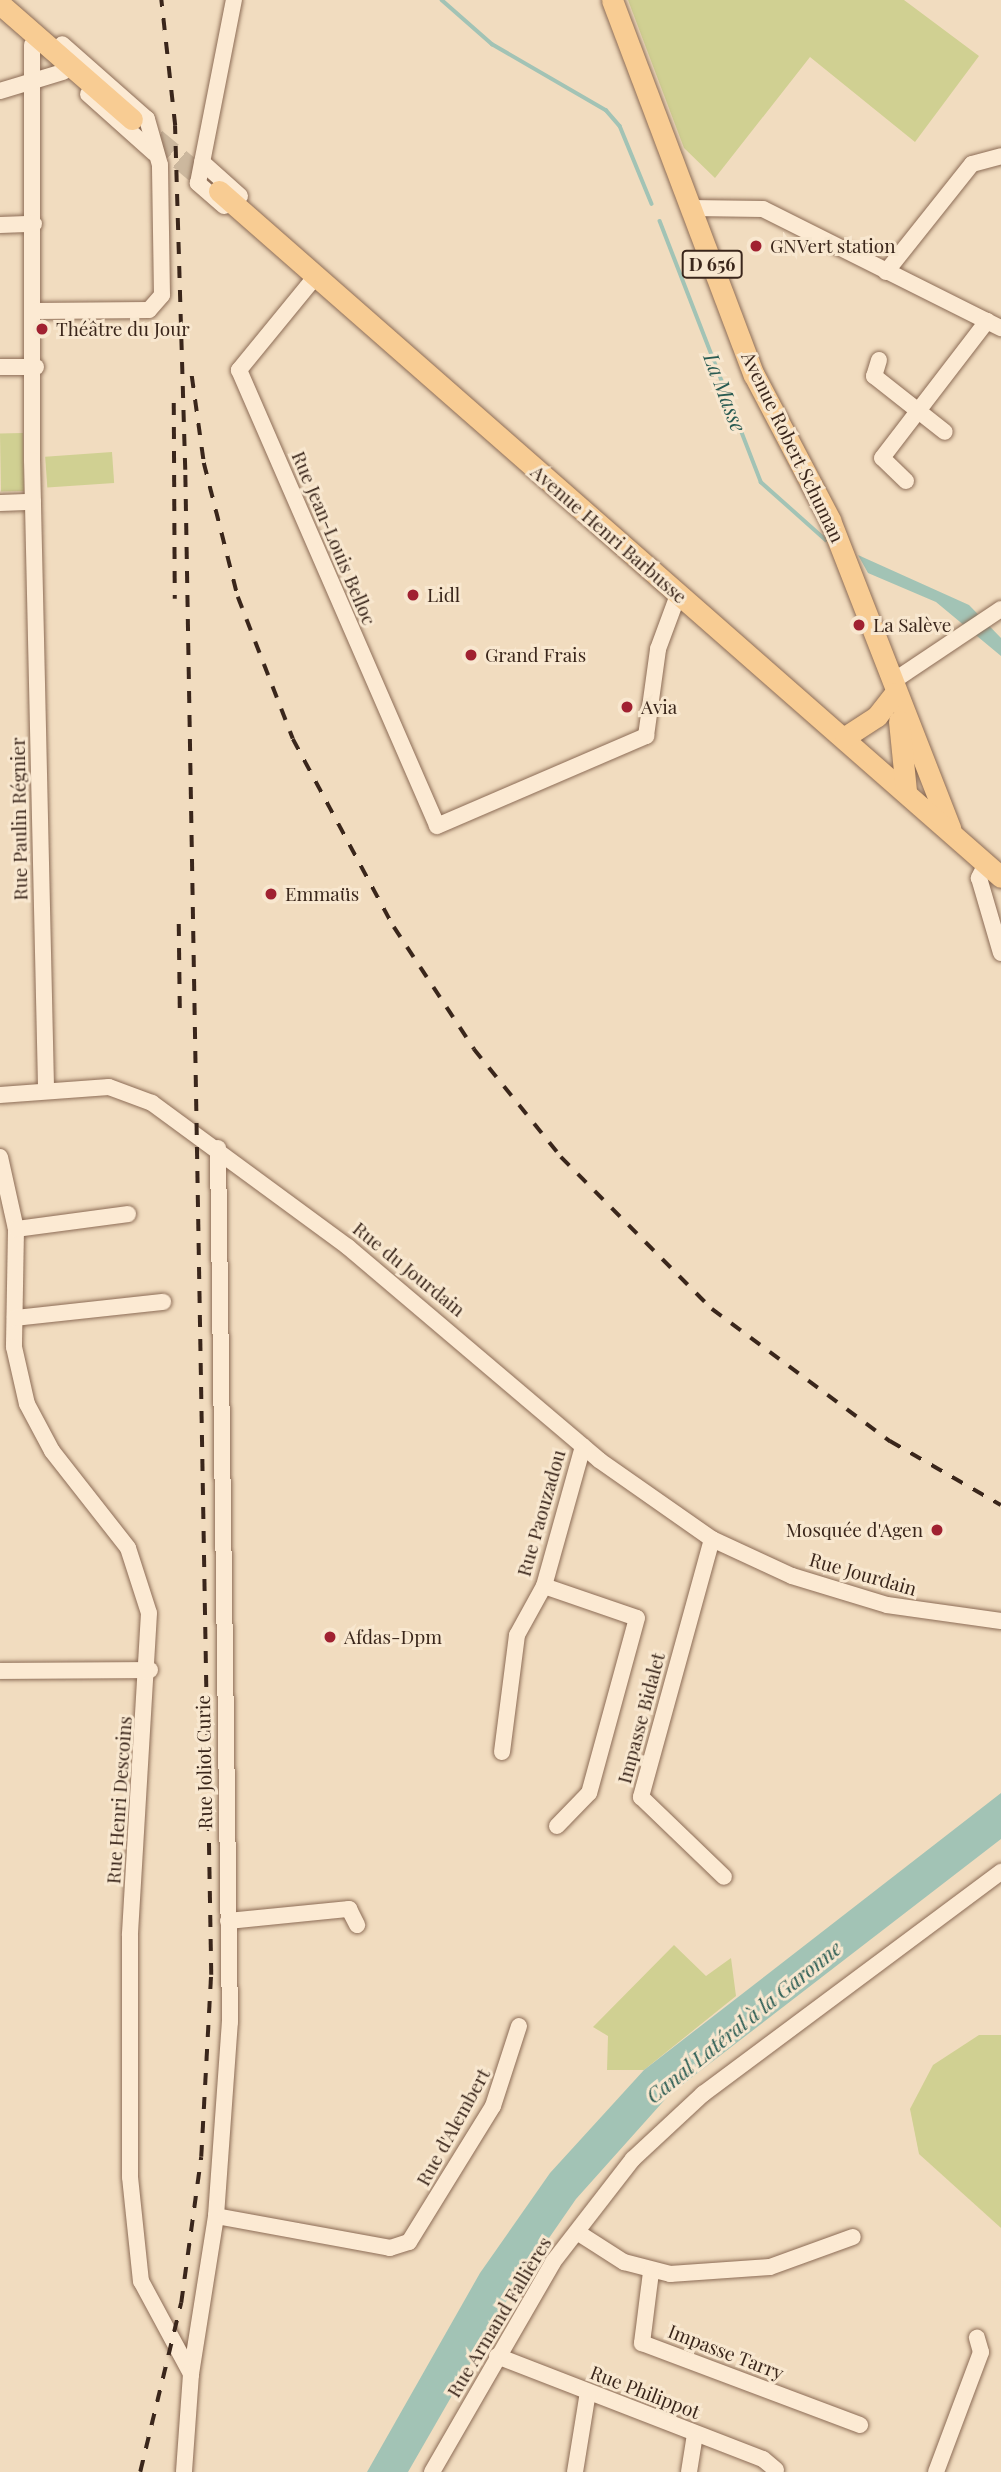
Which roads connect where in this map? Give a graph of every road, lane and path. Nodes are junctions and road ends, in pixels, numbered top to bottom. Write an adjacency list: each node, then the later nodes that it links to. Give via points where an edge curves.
1 (234, 0): 11 (street)
2 (612, 0): 13 (main road, Avenue Robert Schuman / D 656)
3 (0, 4): 4 (main road)
4 (30, 34): 5 (street); 6 (street, Rue Paulin Régnier); 8 (main road); 9 (street, via 57,40 139,109)
5 (63, 72): 6 (street); 9 (street)
6 (32, 82): 7 (street); 14 (street, Rue Paulin Régnier)
7 (0, 91)
8 (132, 119)
9 (154, 153): 18 (street, via 161,204 158,307)
10 (1001, 156): 16 (street, via 972,164)
11 (202, 162): 17 (street, via 198,183); 20 (street, via 369,314)
12 (219, 191): 20 (main road, Avenue Henri Barbusse)
13 (692, 208): 16 (street, via 763,209); 31 (main road, Avenue Robert Schuman / D 656, via 754,374 830,520)
14 (34, 224): 15 (street); 18 (street, Rue Paulin Régnier)
15 (0, 225)
16 (886, 272): 19 (street)
17 (311, 282): 20 (street); 29 (street, Rue Jean-Louis Belloc, via 239,370 437,825 646,736 657,649)
18 (35, 311): 23 (street, Rue Paulin Régnier)
19 (994, 324): 24 (street)
20 (374, 329): 29 (main road, Avenue Henri Barbusse)
21 (879, 360): 24 (street, via 874,376)
22 (0, 367): 23 (street)
23 (36, 367): 27 (street, Rue Paulin Régnier)
24 (918, 411): 25 (street); 26 (street, via 882,458)
25 (945, 432)
26 (906, 481)
27 (33, 502): 28 (street); 38 (street, Rue Paulin Régnier)
28 (0, 503)
29 (678, 595): 32 (main road, Avenue Henri Barbusse)
30 (1001, 609): 31 (street)
31 (895, 691): 32 (main road, via 877,716); 33 (main road, Avenue Robert Schuman / D 656); 34 (main road, Avenue Robert Schuman / D 656)
32 (845, 737): 34 (main road, Avenue Henri Barbusse / D 656)
33 (926, 769): 34 (main road); 35 (main road, Avenue Robert Schuman / D 656)
34 (910, 795): 35 (main road, Avenue Henri Barbusse / D 656)
35 (952, 834): 36 (main road, Avenue Henri Barbusse / D 656)
36 (994, 871): 37 (street, via 979,878)
37 (1001, 953)
38 (46, 1088): 39 (street, Rue du Jourdain); 40 (street, Rue du Jourdain, via 121,1088)
39 (0, 1096)
40 (218, 1148): 47 (street, Rue du Jourdain, via 437,1318); 57 (street, Rue Joliot Curie)
41 (0, 1157): 43 (street, Rue Henri Descoins)
42 (128, 1214): 43 (street)
43 (16, 1229): 44 (street, Rue Henri Descoins)
44 (8, 1280): 46 (street, Rue Henri Descoins)
45 (163, 1301): 46 (street)
46 (15, 1318): 51 (street, Rue Henri Descoins, via 19,1373 35,1422 140,1573 149,1613)
47 (583, 1446): 48 (street, Rue Jourdain); 49 (street, Rue Paouzadou)
48 (712, 1539): 50 (street, Rue Jourdain, via 792,1576 881,1603); 56 (street, Impasse Bidalet, via 641,1797)
49 (544, 1586): 53 (street, Rue Paouzadou, via 517,1635); 54 (street, via 637,1618 589,1793)
50 (1001, 1621)
51 (150, 1670): 52 (street); 66 (street, Rue Henri Descoins, via 130,1935 130,2176 141,2281)
52 (0, 1671)
53 (502, 1752)
54 (557, 1826)
55 (1001, 1872): 61 (street, Rue Armand Fallières, via 703,2095 634,2159)
56 (724, 1877)
57 (228, 1921): 58 (street, via 349,1909); 60 (street, Rue Joliot Curie, via 230,2022)
58 (357, 1925)
59 (519, 2026): 60 (street, Rue d'Alembert, via 493,2106 409,2242 390,2248)
60 (216, 2216): 66 (street, Rue Joliot Curie)
61 (576, 2232): 63 (street); 65 (street, Rue Armand Fallières)
62 (853, 2237): 63 (street, via 770,2267)
63 (650, 2272): 68 (street, Impasse Tarry, via 642,2343)
64 (977, 2338): 75 (street, via 981,2352)
65 (497, 2356): 67 (street, Rue Philippot); 72 (street, Rue Armand Fallières)
66 (191, 2374): 71 (street)
67 (588, 2392): 69 (street, Rue Philippot); 73 (street)
68 (860, 2425)
69 (695, 2435): 70 (street, Rue Philippot, via 763,2459); 74 (street)
70 (776, 2470)
71 (184, 2472)
72 (432, 2472)
73 (575, 2472)
74 (689, 2472)
75 (936, 2472)

